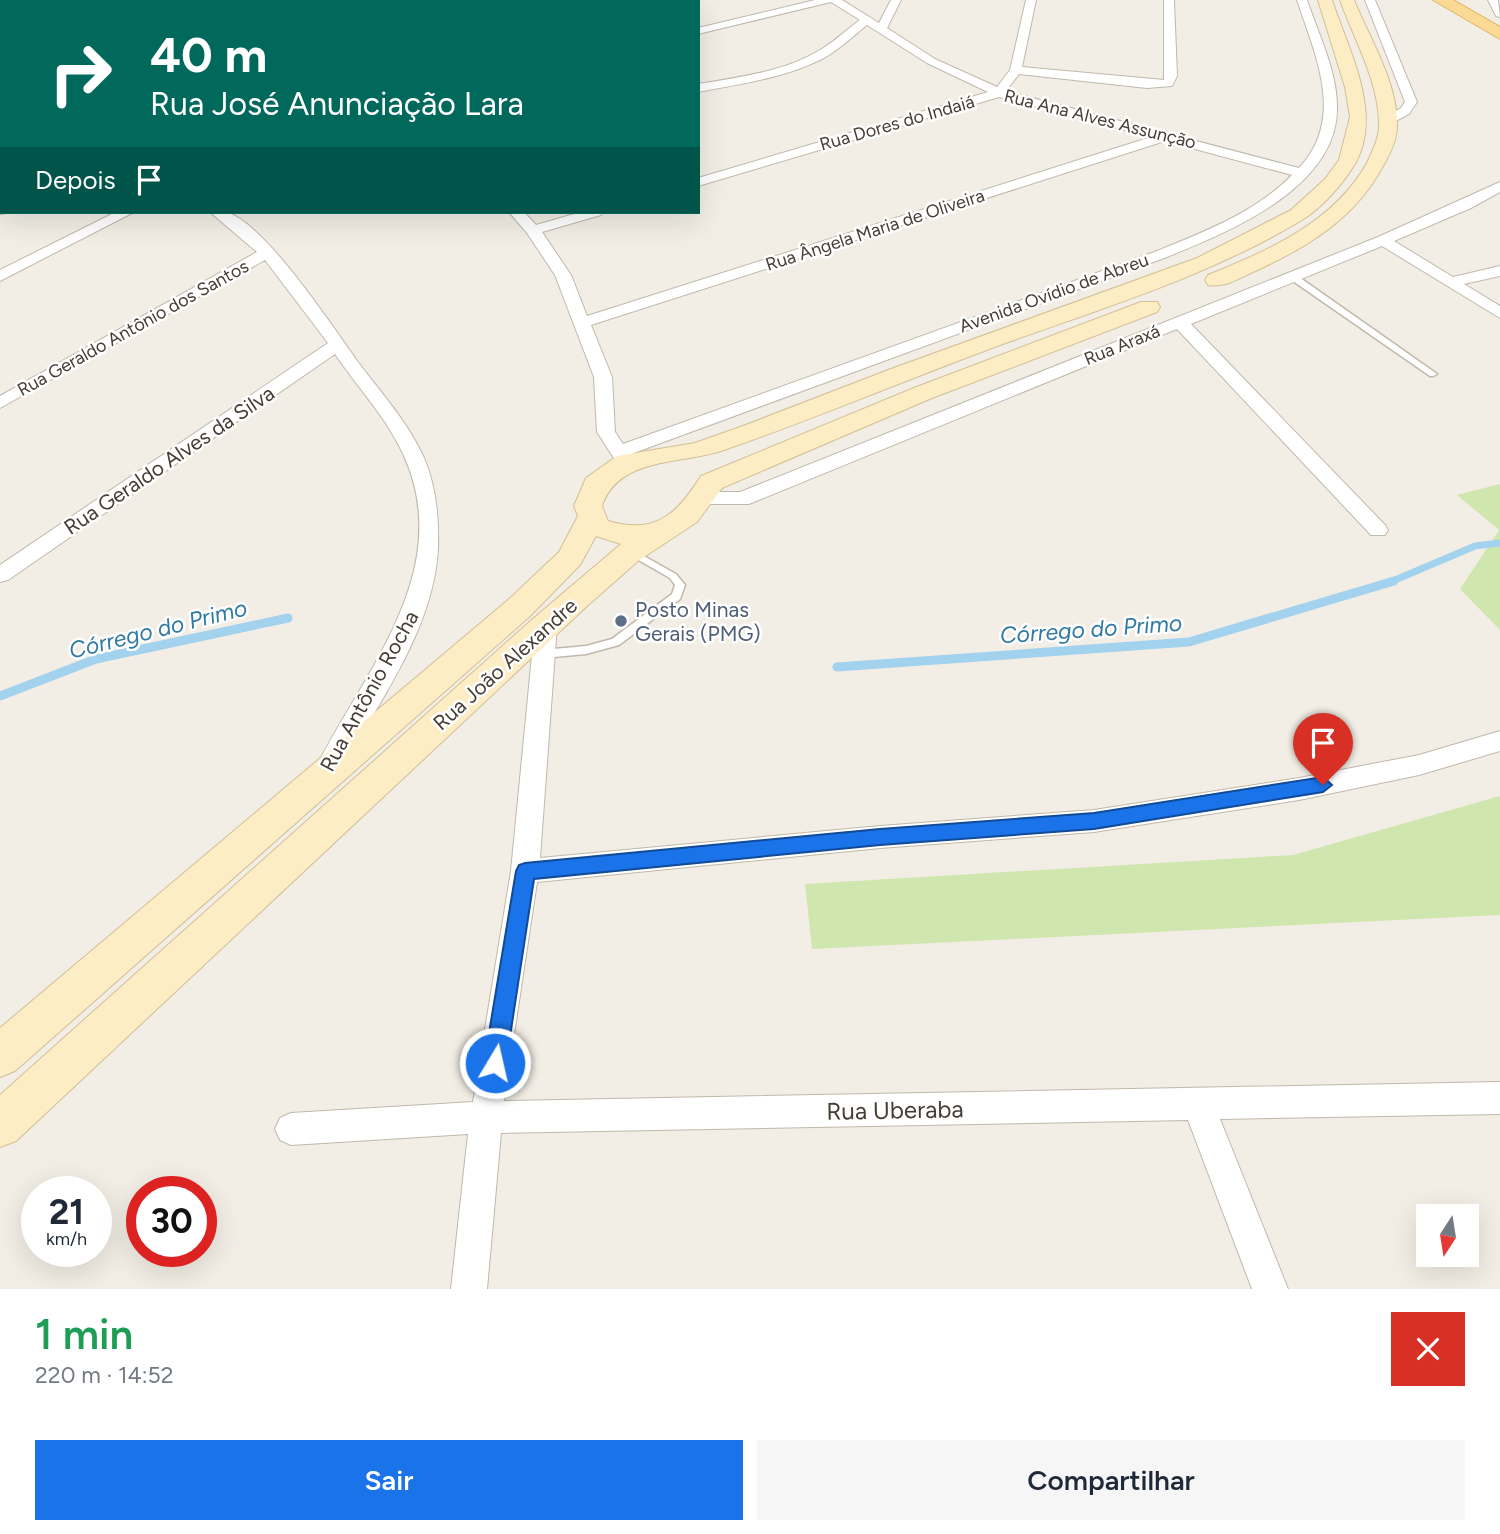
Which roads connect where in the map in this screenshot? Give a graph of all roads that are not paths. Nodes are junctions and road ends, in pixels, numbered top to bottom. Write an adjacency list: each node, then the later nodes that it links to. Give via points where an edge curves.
1 (828, 0): 17 (street)
2 (835, 0): 14 (street, Rua Ana Alves Assunção)
3 (897, 0): 16 (street)
4 (1031, 0): 21 (street, Rua Dores do Indaiá)
5 (1169, 0): 21 (street, via 1168,83)
6 (1302, 0): 24 (street, Avenida Ovídio de Abreu, via 1329,90)
7 (1325, 0): 19 (main road, Avenida Ovídio de Abreu)
8 (1347, 0): 20 (main road)
9 (1370, 0): 26 (street, via 1411,102)
10 (1441, 0): 18 (main road)
11 (1463, 0): 15 (main road)
12 (1493, 0): 13 (street)
13 (1500, 14)
14 (868, 20): 16 (street, Rua Ana Alves Assunção); 22 (street, via 821,54 798,64)
15 (1500, 20)
16 (881, 29): 23 (street, Rua Ana Alves Assunção, via 931,61)
17 (700, 31)
18 (1500, 34)
19 (1342, 55): 20 (main road); 25 (main road, Avenida Ovídio de Abreu)
20 (1368, 58): 26 (main road)
21 (1016, 70): 23 (street, Rua Dores do Indaiá)
22 (700, 88)
23 (999, 93): 27 (street, Rua Ana Alves Assunção); 29 (street, Rua Dores do Indaiá)
24 (1331, 113): 25 (street); 28 (street, Avenida Ovídio de Abreu, via 1316,156)
25 (1359, 117): 48 (main road, Avenida Ovídio de Abreu, via 1348,160 1332,183 1298,214 1254,240 1205,263 751,432)
26 (1388, 121): 50 (main road, via 1388,136 1372,172 1350,200 1315,232 1264,260 923,393)
27 (1167, 136): 28 (street, Rua Ana Alves Assunção); 44 (street, Rua Ângela Maria de Oliveira)
28 (1302, 173): 49 (street, Avenida Ovídio de Abreu, via 1265,204 1223,229)
29 (700, 181)
30 (1500, 186): 36 (street, Rua Araxá)
31 (123, 214): 39 (street)
32 (220, 214): 37 (street, Rua Antônio Rocha)
33 (518, 214): 35 (street)
34 (589, 214): 35 (street)
35 (533, 230): 44 (street, via 563,275)
36 (1383, 240): 40 (street, Rua Araxá); 41 (street)
37 (266, 253): 45 (street, Rua Antônio Rocha); 47 (street, Rua Geraldo Antônio dos Santos)
38 (1500, 271): 41 (street)
39 (0, 276)
40 (1293, 277): 43 (street, Rua Araxá); 46 (lane)
41 (1451, 282): 42 (street)
42 (1500, 313)
43 (1180, 322): 50 (street, Rua Araxá, via 742,499); 52 (street)
44 (582, 323): 49 (street, via 603,377 606,432)
45 (338, 344): 55 (street, Rua Geraldo Alves da Silva); 58 (street, Rua Antônio Rocha, via 420,470 428,516 419,598 385,670)
46 (1433, 374)
47 (0, 403)
48 (666, 456): 49 (main road); 50 (main road, via 698,464)
49 (622, 457): 51 (main road, Rua João Alexandre, via 596,484 588,506)
50 (709, 490): 53 (main road, Rua João Alexandre)
51 (591, 518): 53 (main road, via 597,527 630,537); 58 (main road, Rua João Alexandre, via 570,558 519,608)
52 (1378, 530)
53 (666, 531): 54 (main road, Rua João Alexandre)
54 (631, 551): 56 (main road, Rua João Alexandre); 56 (lane, via 673,576 680,586 676,596 615,642 586,650)
55 (0, 575)
56 (544, 639): 59 (street); 64 (main road, Rua João Alexandre, via 350,805)
57 (1500, 741): 59 (street, via 1419,765 1299,789 1094,821)
58 (323, 776): 60 (main road, Rua Antônio Rocha)
59 (525, 871): 63 (street)
60 (0, 1056)
61 (1500, 1098): 62 (street, Rua Uberaba)
62 (1198, 1104): 63 (street, Rua Uberaba); 67 (street)
63 (486, 1118): 65 (street, Rua Uberaba); 66 (street)
64 (0, 1125)
65 (291, 1129)
66 (469, 1289)
67 (1270, 1289)

